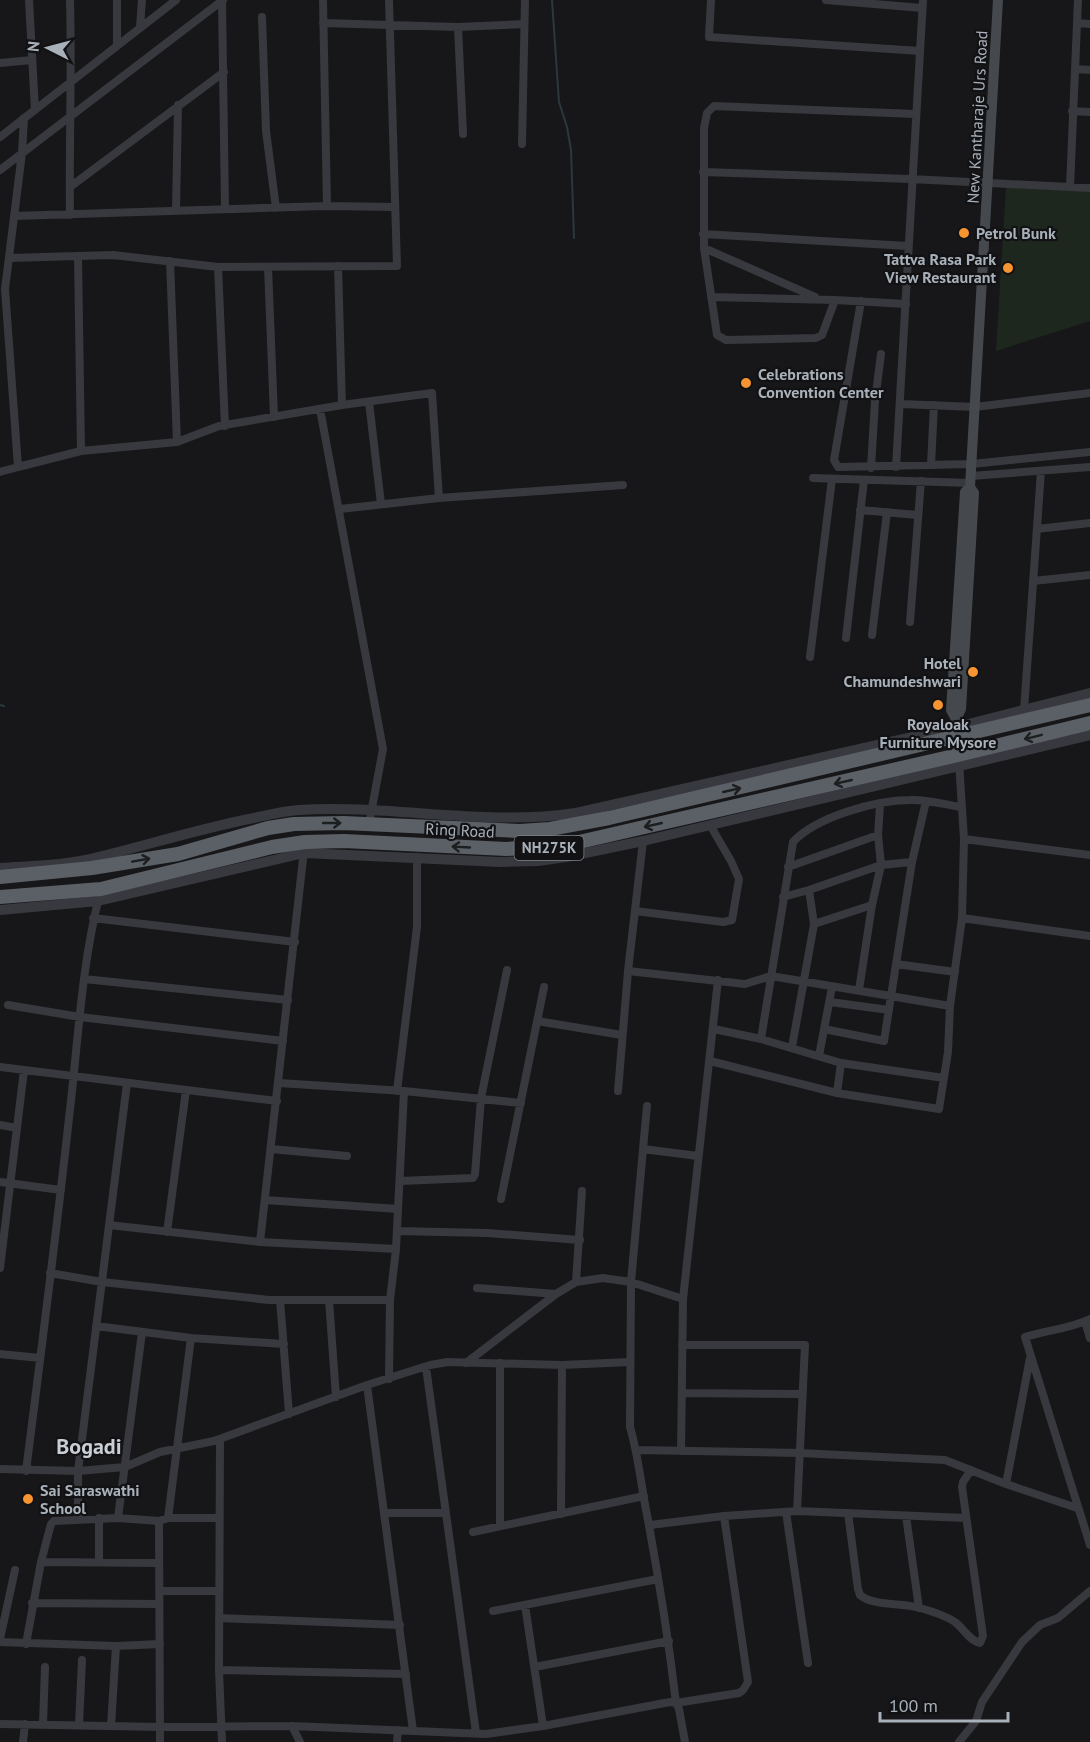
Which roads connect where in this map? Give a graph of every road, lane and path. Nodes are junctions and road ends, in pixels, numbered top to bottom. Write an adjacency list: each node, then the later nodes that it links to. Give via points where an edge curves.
1 (29, 0): 25 (street)
2 (70, 0): 30 (street)
3 (117, 0): 23 (street)
4 (142, 0): 21 (street)
5 (176, 0): 21 (street)
6 (222, 0): 29 (street); 37 (street)
7 (322, 0): 16 (street)
8 (390, 0): 20 (street)
9 (525, 0): 18 (street)
10 (711, 0): 24 (street, via 709,37)
11 (825, 0): 14 (street)
12 (998, 0): 45 (main road, New Kantharaje Urs Road)
13 (1078, 0): 17 (street)
14 (923, 4): 24 (street)
15 (262, 16): 51 (street, via 266,131)
16 (323, 23): 20 (street); 49 (street)
17 (1077, 23): 19 (street); 27 (street)
18 (524, 24): 22 (street); 40 (street)
19 (1090, 24)
20 (390, 26): 22 (street); 50 (street)
21 (140, 27): 23 (street)
22 (458, 27): 38 (street)
23 (117, 46): 30 (street)
24 (920, 51): 35 (street)
25 (32, 60): 26 (street); 32 (street)
26 (0, 63)
27 (1075, 69): 28 (street); 33 (street)
28 (1090, 70)
29 (224, 72): 31 (street); 52 (street)
30 (72, 82): 32 (street); 37 (street)
31 (178, 105): 46 (street); 53 (street)
32 (35, 110): 36 (street)
33 (1072, 111): 34 (street); 47 (street)
34 (1090, 112)
35 (916, 114): 43 (street, via 714,106 707,113); 44 (street)
36 (24, 118): 39 (street); 41 (street)
37 (70, 118): 41 (street); 46 (street)
38 (464, 134)
39 (0, 136)
40 (522, 144)
41 (22, 153): 42 (street); 55 (street)
42 (0, 171)
43 (704, 172): 44 (street); 56 (street)
44 (911, 179): 45 (street); 57 (street)
45 (988, 184): 47 (street); 76 (main road, New Kantharaje Urs Road)
46 (70, 187): 54 (street)
47 (1070, 187): 48 (street)
48 (1090, 188)
49 (327, 206): 50 (street); 51 (street)
50 (395, 207): 62 (street, via 397,266)
51 (276, 208): 52 (street)
52 (225, 209): 53 (street)
53 (176, 211): 54 (street)
54 (70, 215): 55 (street)
55 (14, 216): 60 (street)
56 (703, 234): 57 (street); 58 (street)
57 (908, 246): 69 (street)
58 (704, 248): 65 (street); 66 (street)
59 (78, 256): 60 (street); 61 (street); 81 (street)
60 (9, 258): 85 (street, via 5,289)
61 (170, 261): 63 (street); 80 (street)
62 (338, 266): 64 (street); 74 (street)
63 (218, 267): 64 (street); 79 (street)
64 (268, 267): 78 (street)
65 (711, 297): 66 (street); 67 (street, via 717,334 726,340 816,338 822,335)
66 (821, 299): 67 (street)
67 (835, 300): 68 (street)
68 (861, 301): 69 (street); 88 (street, via 834,460 838,468)
69 (906, 304): 73 (street)
70 (881, 354): 88 (street)
71 (1090, 393): 76 (street)
72 (369, 402): 74 (street); 97 (street, via 432,393); 98 (street)
73 (901, 404): 75 (street); 86 (street)
74 (342, 405): 77 (street)
75 (934, 405): 76 (street); 84 (street)
76 (975, 407): 83 (main road, New Kantharaje Urs Road)
77 (320, 409): 78 (street); 99 (street)
78 (274, 417): 79 (street)
79 (225, 426): 80 (street)
80 (177, 442): 81 (street)
81 (81, 451): 85 (street)
82 (1090, 452): 83 (street)
83 (972, 464): 84 (street); 95 (main road, New Kantharaje Urs Road)
84 (931, 465): 86 (street)
85 (18, 467): 90 (street)
86 (896, 467): 88 (street)
87 (1090, 467): 89 (street)
88 (871, 468)
89 (1041, 471): 95 (street); 104 (street)
90 (0, 472)
91 (813, 478): 92 (street)
92 (832, 479): 93 (street); 110 (street)
93 (864, 480): 94 (street); 100 (street)
94 (921, 482): 95 (street); 102 (street)
95 (971, 482): 115 (main road, New Kantharaje Urs Road, via 974,494)
96 (622, 485): 97 (street)
97 (439, 498): 98 (street)
98 (381, 504): 99 (street)
99 (340, 509): 121 (street, via 383,749)
100 (860, 510): 101 (street); 109 (street)
101 (887, 512): 102 (street); 108 (street)
102 (918, 515): 107 (street)
103 (1090, 523): 104 (street)
104 (1036, 529): 106 (street)
105 (1090, 575): 106 (street)
106 (1034, 581): 113 (street)
107 (910, 622)
108 (872, 635)
109 (846, 638)
110 (810, 657)
111 (1090, 693): 113 (street)
112 (1090, 705): 115 (highway, Ring Road / NH275K)
113 (1023, 710): 115 (street)
114 (1090, 723): 117 (highway, Ring Road / NH275K, one-way to 117)
115 (957, 728): 117 (main road, New Kantharaje Urs Road); 121 (highway, Ring Road / NH275K, via 609,818 550,829 505,831)
116 (1090, 735): 117 (street)
117 (959, 761): 120 (street); 122 (street); 126 (highway, Ring Road / NH275K, one-way to 126, via 550,848 344,841)
118 (926, 801): 119 (street); 120 (street); 129 (street)
119 (880, 804): 123 (street); 131 (street, via 819,822 802,832 793,842)
120 (961, 807): 124 (street)
121 (370, 817): 132 (street, via 297,810 83,860); 133 (highway, Ring Road / NH275K, one-way to 121, via 92,868 178,854 268,828)
122 (710, 825): 125 (street); 140 (street, via 739,879 732,920)
123 (878, 835): 130 (street); 131 (street)
124 (964, 839): 127 (street); 142 (street)
125 (643, 841): 128 (street, via 538,861); 140 (street)
126 (304, 847): 128 (street); 135 (highway, Ring Road / NH275K, via 272,847); 145 (street)
127 (1090, 855)
128 (417, 857): 181 (street, via 417,927)
129 (912, 862): 130 (street); 146 (street)
130 (881, 865): 134 (street); 138 (street)
131 (788, 867): 137 (street)
132 (0, 868)
133 (0, 877)
134 (809, 890): 137 (street); 143 (street)
135 (99, 895): 136 (highway, Ring Road / NH275K); 139 (street); 141 (street)
136 (0, 897)
137 (783, 897): 150 (street)
138 (872, 905): 143 (street); 156 (street)
139 (0, 910)
140 (635, 911): 148 (street)
141 (93, 918): 145 (street); 151 (street)
142 (962, 918): 144 (street); 149 (street)
143 (814, 924): 153 (street)
144 (1090, 936)
145 (295, 942): 158 (street)
146 (896, 964): 149 (street); 157 (street)
147 (507, 970): 184 (street)
148 (628, 971): 152 (street); 167 (street)
149 (955, 972): 161 (street)
150 (771, 976): 152 (street, via 745,984); 153 (street); 168 (street)
151 (84, 979): 158 (street); 163 (street)
152 (718, 980): 165 (street)
153 (803, 981): 155 (street); 170 (street)
154 (544, 987): 164 (street)
155 (832, 987): 156 (street); 159 (street)
156 (859, 990): 157 (street)
157 (890, 997): 161 (street); 162 (street)
158 (288, 1000): 169 (street)
159 (830, 1002): 162 (street); 166 (street)
160 (8, 1005): 163 (street)
161 (950, 1006): 177 (street)
162 (889, 1010): 166 (street, via 884,1041)
163 (80, 1017): 169 (street); 176 (street)
164 (537, 1021): 167 (street); 186 (street)
165 (714, 1029): 168 (street); 172 (street)
166 (824, 1029): 171 (street)
167 (622, 1035): 182 (street)
168 (762, 1039): 170 (street)
169 (283, 1041): 179 (street)
170 (792, 1047): 171 (street)
171 (819, 1056): 173 (street)
172 (710, 1061): 183 (street); 193 (street)
173 (841, 1063): 177 (street); 183 (street)
174 (0, 1067): 175 (street)
175 (24, 1070): 176 (street); 189 (street)
176 (74, 1076): 178 (street); 197 (street)
177 (944, 1078): 183 (street, via 939,1109)
178 (127, 1083): 180 (street); 202 (street)
179 (279, 1083): 181 (street); 185 (street)
180 (186, 1090): 185 (street); 204 (street)
181 (401, 1091): 184 (street); 194 (street)
182 (618, 1091)
183 (837, 1093)
184 (481, 1098): 186 (street); 194 (street, via 473,1178)
185 (277, 1101): 190 (street)
186 (521, 1103): 199 (street)
187 (647, 1106): 191 (street)
188 (0, 1125): 189 (street)
189 (17, 1128): 196 (street)
190 (271, 1149): 192 (street); 200 (street)
191 (643, 1149): 193 (street); 213 (street)
192 (347, 1156)
193 (698, 1156): 216 (street)
194 (399, 1181): 201 (street)
195 (0, 1182): 196 (street)
196 (11, 1183): 197 (street); 206 (street)
197 (61, 1190): 210 (street)
198 (582, 1191): 205 (street)
199 (501, 1199)
200 (265, 1200): 201 (street); 207 (street)
201 (398, 1209): 203 (street)
202 (109, 1225): 204 (street); 211 (street)
203 (397, 1231): 205 (street); 208 (street)
204 (167, 1232): 207 (street)
205 (580, 1240): 212 (street)
206 (2, 1241): 209 (street)
207 (260, 1242): 208 (street)
208 (396, 1249): 219 (street)
209 (0, 1268)
210 (50, 1273): 211 (street); 229 (street)
211 (102, 1282): 217 (street); 221 (street)
212 (576, 1282): 213 (street, via 603,1278); 215 (street)
213 (631, 1282): 216 (street); 230 (street)
214 (477, 1288): 215 (street)
215 (555, 1294): 231 (street)
216 (683, 1299): 226 (street)
217 (280, 1300): 218 (street); 225 (street)
218 (329, 1300): 219 (street); 239 (street)
219 (390, 1300): 235 (street)
220 (1088, 1320): 224 (street); 228 (street, via 1025,1337)
221 (96, 1326): 222 (street); 250 (street)
222 (142, 1332): 223 (street); 246 (street)
223 (191, 1338): 225 (street); 242 (street)
224 (1090, 1338)
225 (284, 1344): 240 (street)
226 (682, 1345): 237 (street); 238 (street, via 805,1345)
227 (0, 1354): 229 (street)
228 (1030, 1354): 251 (street); 253 (street)
229 (40, 1358): 249 (street)
230 (630, 1362): 233 (street); 243 (street, via 630,1427)
231 (466, 1363): 232 (street); 234 (street)
232 (500, 1364): 233 (street); 269 (street)
233 (562, 1365): 259 (street)
234 (426, 1367): 235 (street); 257 (street)
235 (389, 1378): 236 (street)
236 (367, 1385): 239 (street); 256 (street)
237 (682, 1393): 238 (street); 244 (street)
238 (802, 1394): 245 (street)
239 (336, 1397): 240 (street)
240 (289, 1414): 241 (street)
241 (220, 1439): 242 (street); 264 (street)
242 (177, 1448): 246 (street); 267 (street)
243 (637, 1450): 244 (street); 252 (street)
244 (681, 1451): 245 (street)
245 (799, 1453): 248 (street, via 945,1460); 254 (street)
246 (125, 1467): 250 (street); 263 (street)
247 (0, 1469): 249 (street)
248 (971, 1470): 251 (street); 265 (street, via 963,1482)
249 (26, 1471): 250 (street)
250 (78, 1471): 266 (street)
251 (1006, 1484): 253 (street)
252 (644, 1496): 259 (street); 270 (street)
253 (1077, 1509): 272 (street)
254 (797, 1511): 255 (street); 258 (street)
255 (786, 1512): 260 (street); 295 (street)
256 (384, 1513): 257 (street); 288 (street)
257 (446, 1513): 312 (street)
258 (848, 1513): 261 (street); 285 (street, via 860,1595)
259 (561, 1514): 269 (street)
260 (724, 1516): 270 (street); 300 (street, via 748,1682 739,1693)
261 (906, 1516): 265 (street); 285 (street)
262 (99, 1518): 263 (street); 266 (street); 275 (street)
263 (118, 1518): 267 (street)
264 (219, 1518): 267 (street); 279 (street)
265 (966, 1518): 285 (street, via 982,1641 977,1643 954,1621)
266 (78, 1519): 274 (street, via 59,1519 51,1524)
267 (163, 1519): 276 (street)
268 (1090, 1520): 272 (street)
269 (500, 1526): 271 (street)
270 (650, 1526): 278 (street)
271 (473, 1532)
272 (1087, 1534): 273 (street)
273 (1090, 1545)
274 (41, 1562): 275 (street); 282 (street)
275 (99, 1562): 276 (street)
276 (159, 1563): 281 (street)
277 (15, 1570): 289 (street)
278 (658, 1579): 284 (street); 290 (street)
279 (219, 1591): 281 (street); 287 (street)
280 (1090, 1591): 320 (street, via 1022,1642 988,1693 976,1721)
281 (159, 1592): 283 (street)
282 (32, 1603): 283 (street); 291 (street)
283 (159, 1604): 292 (street)
284 (525, 1605): 286 (street); 297 (street)
285 (919, 1608)
286 (494, 1611)
287 (219, 1618): 288 (street); 298 (street)
288 (400, 1625): 299 (street)
289 (0, 1641): 291 (street)
290 (669, 1641): 297 (street); 300 (street)
291 (26, 1644): 293 (street)
292 (160, 1644): 293 (street); 308 (street)
293 (116, 1646): 305 (street)
294 (82, 1660): 304 (street)
295 (808, 1663)
296 (45, 1667): 303 (street)
297 (535, 1667): 307 (street)
298 (219, 1670): 299 (street); 309 (street)
299 (406, 1674): 311 (street)
300 (676, 1703): 307 (street); 319 (street)
301 (0, 1724): 302 (street)
302 (25, 1724): 303 (street); 314 (street)
303 (43, 1724): 304 (street)
304 (79, 1725): 305 (street)
305 (111, 1726): 308 (street)
306 (292, 1726): 309 (street); 310 (street); 317 (street)
307 (543, 1726): 313 (street)
308 (160, 1727): 309 (street); 315 (street)
309 (222, 1727): 316 (street)
310 (398, 1730): 311 (street); 318 (street)
311 (412, 1731): 312 (street)
312 (476, 1733): 313 (street)
313 (500, 1737)
314 (23, 1742)
315 (160, 1742)
316 (222, 1742)
317 (300, 1742)
318 (397, 1742)
319 (685, 1742)
320 (959, 1742)

